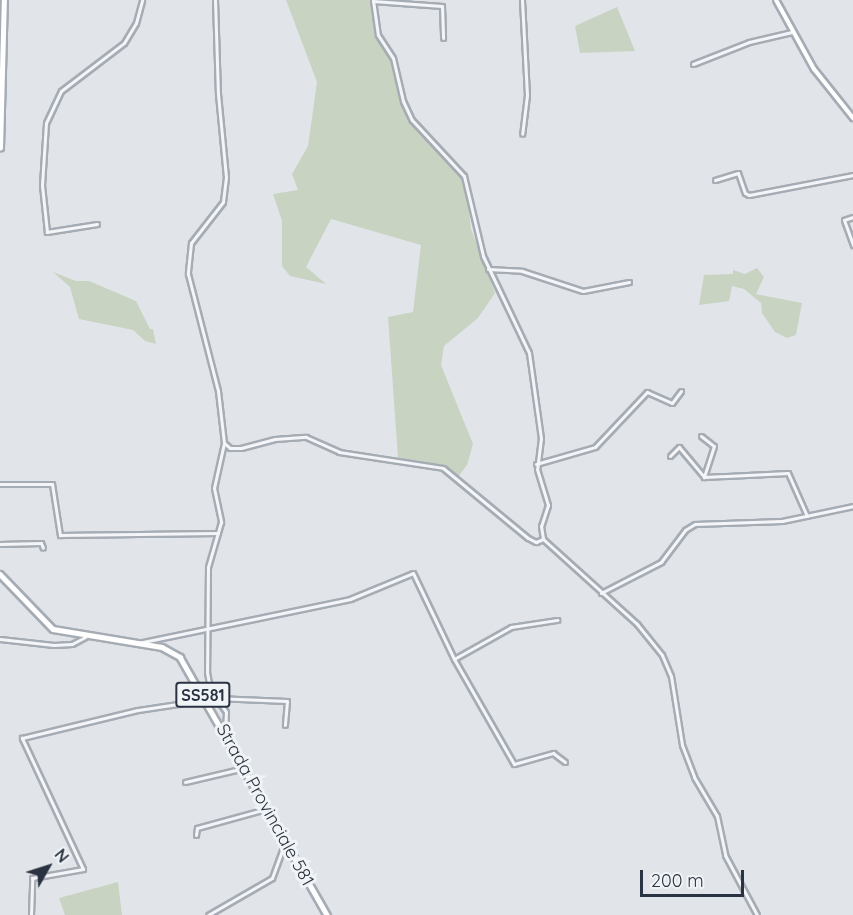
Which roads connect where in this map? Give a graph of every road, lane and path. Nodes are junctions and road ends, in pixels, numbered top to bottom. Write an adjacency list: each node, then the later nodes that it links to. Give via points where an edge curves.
1 (4, 0): 12 (main road)
2 (142, 0): 16 (street, via 136,23 124,43 61,91 46,123 42,185 47,232)
3 (215, 0): 22 (street, via 224,194 215,216 191,243 188,274 218,391)
4 (522, 0): 11 (street, via 527,95)
5 (776, 0): 7 (main road)
6 (373, 1): 8 (street, via 442,6); 18 (street, via 378,35 393,58 412,120 464,176 473,224)
7 (792, 32): 9 (street, via 749,42); 10 (main road, via 814,69)
8 (443, 38)
9 (693, 64)
10 (853, 118)
11 (522, 134)
12 (0, 148)
13 (853, 175): 14 (street, via 750,195 745,193 738,173)
14 (715, 180)
15 (853, 217): 17 (street, via 844,220)
16 (97, 224)
17 (853, 245)
18 (488, 269): 19 (street, via 522,271 583,291); 24 (street, via 534,369 541,438)
19 (629, 282)
20 (681, 391): 24 (street, via 672,403 647,392 595,447)
21 (701, 436): 25 (street, via 714,446)
22 (224, 443): 29 (street, via 213,489 220,519); 30 (street, via 230,448 241,448 275,439 306,437 339,452 443,468 528,538 536,542)
23 (670, 456): 25 (street, via 679,447)
24 (537, 464): 30 (street, via 548,505 541,526)
25 (704, 476): 28 (street, via 788,473)
26 (0, 484): 29 (street, via 52,484 60,535)
27 (853, 506): 28 (street)
28 (807, 516): 34 (street, via 782,521 695,524 661,562)
29 (218, 533): 36 (street, via 208,567)
30 (543, 539): 34 (street)
31 (0, 544): 32 (street, via 41,543)
32 (43, 548)
33 (0, 574): 37 (main road, Strada Provinciale 581 / SS581, via 47,624)
34 (601, 593): 54 (street, via 637,624 662,656 671,676 685,753 717,816 725,855)
35 (557, 620): 40 (street, via 511,627)
36 (210, 626): 39 (street); 40 (street, via 350,599 413,573); 41 (street, via 207,679)
37 (85, 637): 38 (street, via 72,644 54,645); 39 (main road, Strada Provinciale 581 / SS581)
38 (0, 639)
39 (137, 643): 42 (main road, Strada Provinciale 581 / SS581, via 162,647 180,657)
40 (454, 659): 45 (street, via 514,764 553,753)
41 (215, 698): 43 (street, via 287,701); 44 (street, via 226,712)
42 (205, 699): 44 (main road, Strada Provinciale 581 / SS581); 51 (street, via 138,710 22,738 83,869 32,878)
43 (285, 725)
44 (225, 733): 46 (main road, Strada Provinciale 581 / SS581)
45 (565, 762)
46 (244, 768): 47 (street); 48 (main road, Strada Provinciale 581 / SS581)
47 (185, 782)
48 (267, 808): 49 (street, via 197,828); 50 (main road, Strada Provinciale 581 / SS581)
49 (196, 835)
50 (285, 841): 52 (street, via 272,878); 53 (main road, Strada Provinciale 581 / SS581)
51 (31, 915)
52 (208, 915)
53 (327, 915)
54 (757, 915)

